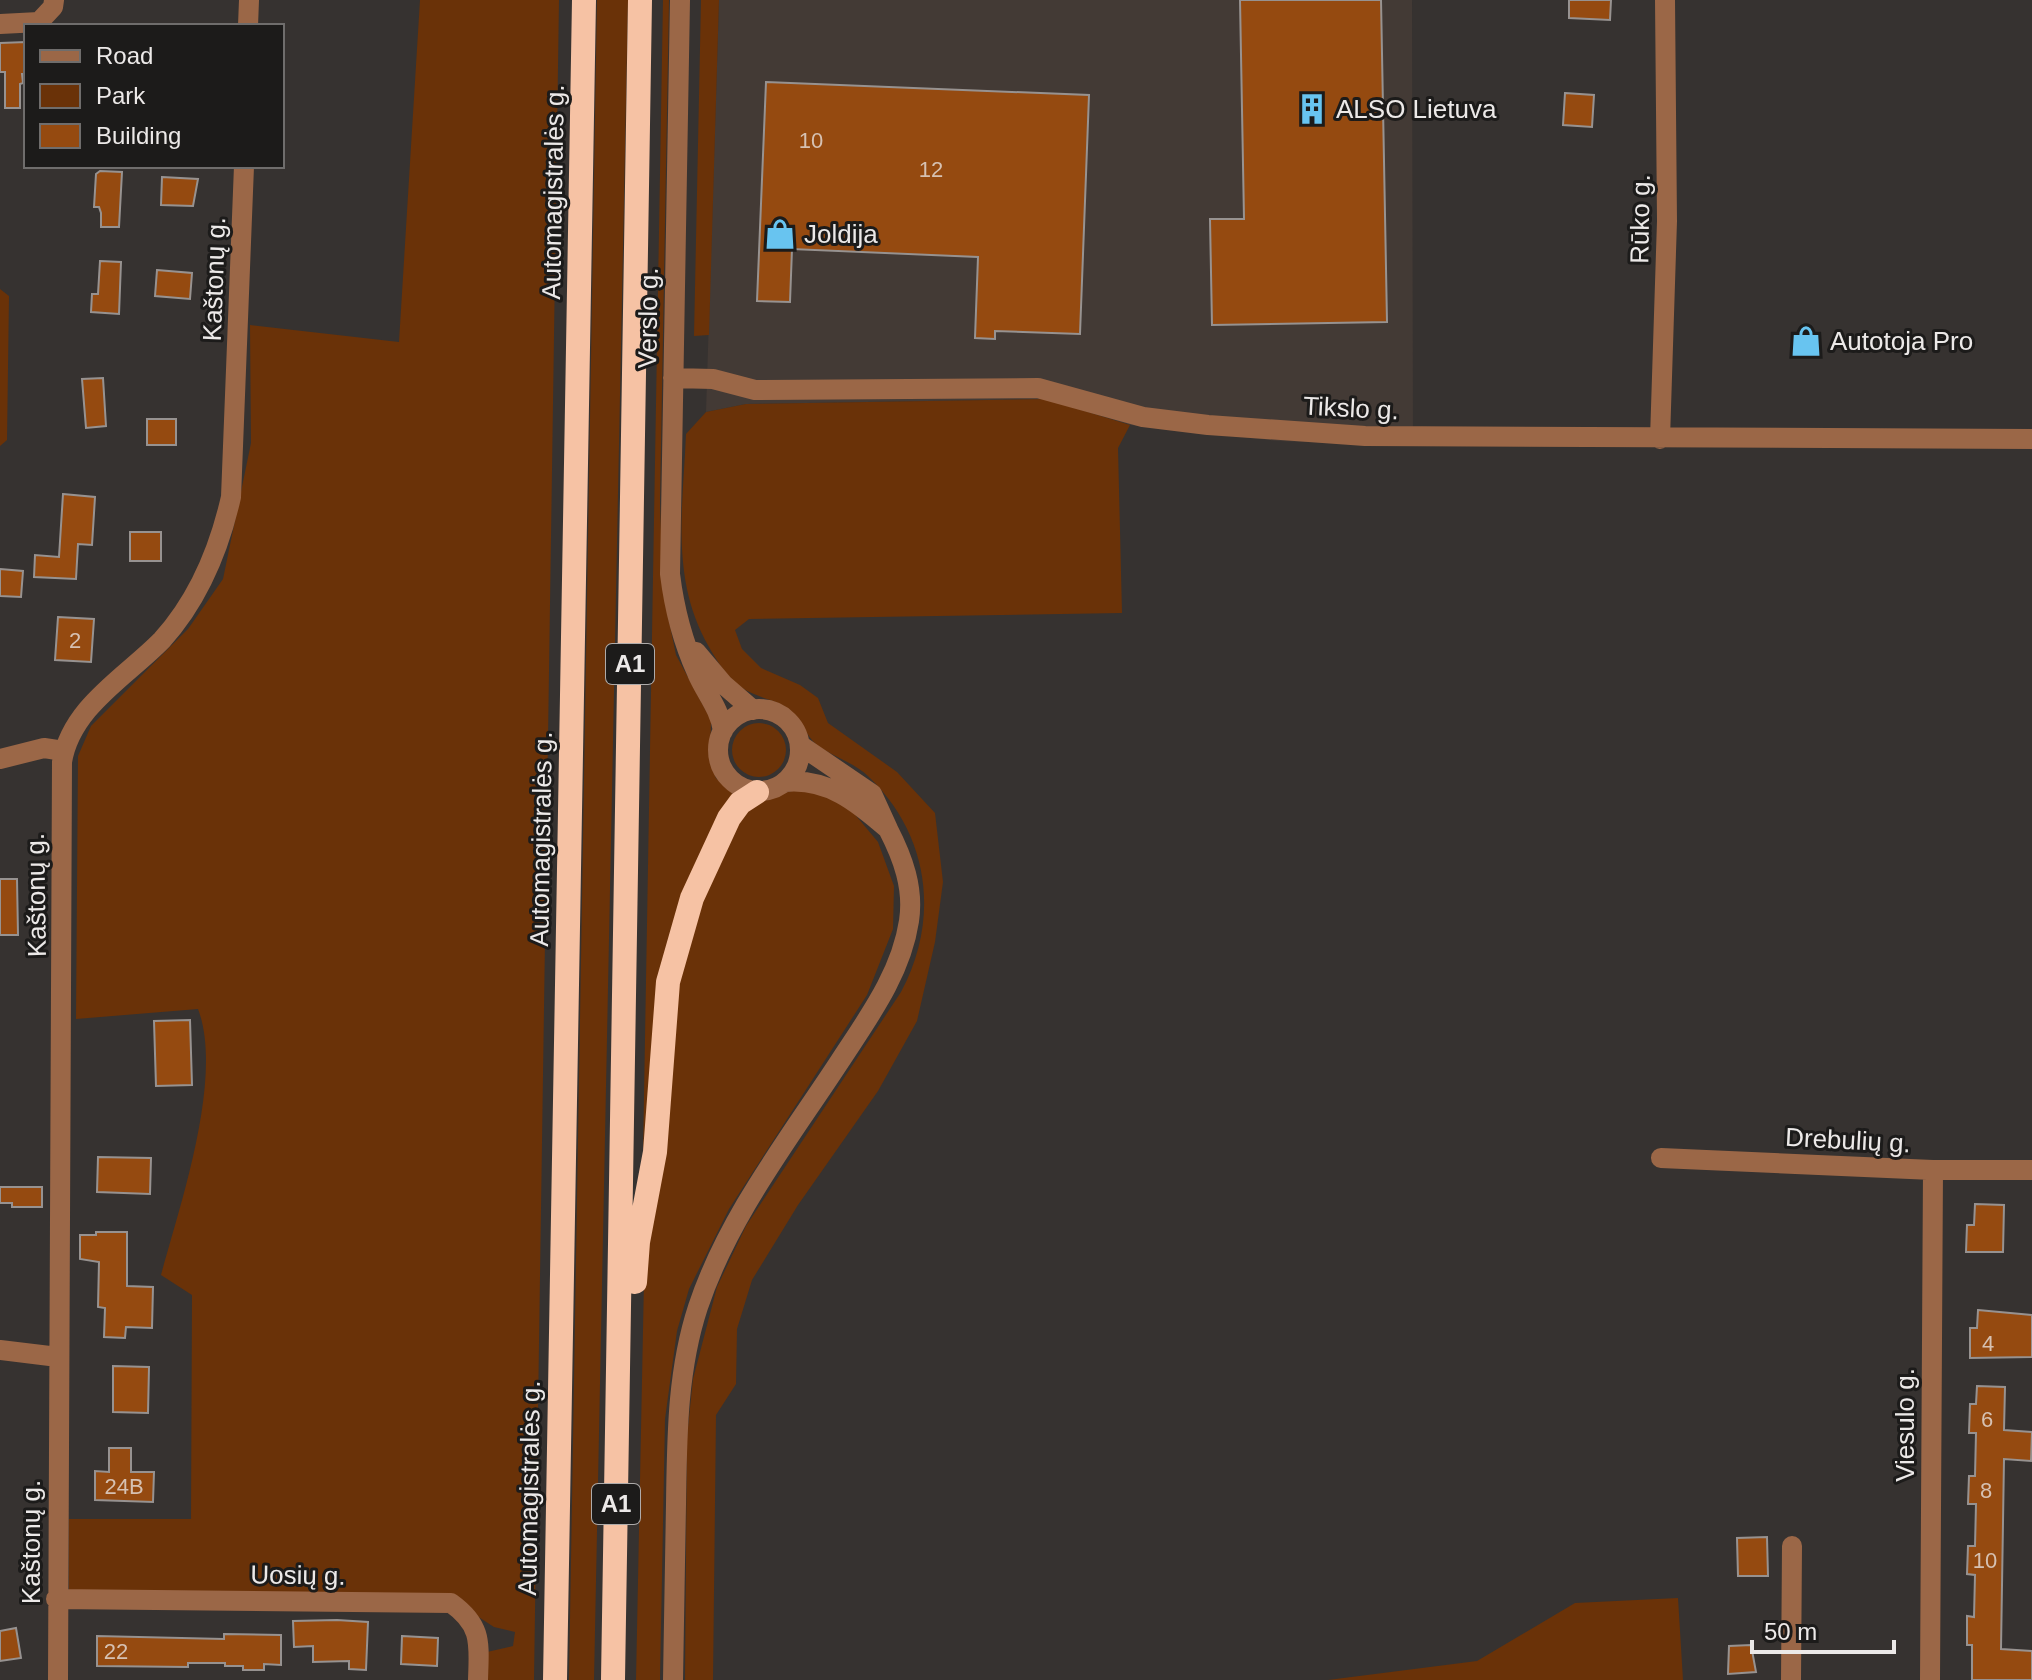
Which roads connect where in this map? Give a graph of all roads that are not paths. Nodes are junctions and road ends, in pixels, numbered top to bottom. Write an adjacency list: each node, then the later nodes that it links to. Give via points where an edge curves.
1 (54, 0): 8 (street, via 39,22)
2 (249, 0): 9 (street)
3 (567, 0): 11 (highway, via 567,127)
4 (584, 0): 11 (highway, Automagistralės g. / A1)
5 (640, 0): 34 (highway, A1)
6 (680, 0): 12 (street, Verslo g.)
7 (1665, 0): 13 (street, Rūko g., via 1667,221)
8 (0, 24)
9 (248, 24)
10 (244, 168): 19 (street, Kaštonų g., via 231,497 224,530 184,612 88,709)
11 (581, 190): 33 (highway, Automagistralės g. / A1)
12 (673, 378): 13 (street, Tikslo g., via 713,379 755,390 1038,388 1143,417 1365,436); 15 (street, Verslo g., via 670,574)
13 (1660, 439): 14 (street, Tikslo g.)
14 (2032, 439)
15 (685, 636): 16 (street, Verslo g., via 723,684); 17 (street, Verslo g.)
16 (753, 710): 17 (street, via 733,718); 18 (street, via 780,715)
17 (723, 731): 22 (street, via 717,751 725,774)
18 (800, 745): 21 (street, via 797,765); 23 (street, via 872,794)
19 (64, 751): 20 (street, via 44,748); 28 (street, Kaštonų g.)
20 (0, 759)
21 (785, 782): 22 (street); 23 (street, via 806,780 840,792)
22 (757, 792): 35 (highway, via 729,818 692,898 668,982 655,1152 638,1242 633,1311)
23 (888, 829): 36 (street, via 910,892 902,950 873,1011 732,1229 698,1307 687,1350 677,1438)
24 (1661, 1158): 25 (street, Drebulių g.)
25 (1933, 1170): 26 (street, Drebulių g.); 38 (street, Viesulo g.)
26 (2032, 1170)
27 (0, 1350): 28 (street)
28 (58, 1357): 30 (street, Kaštonų g.)
29 (1792, 1546): 37 (street)
30 (56, 1599): 31 (street, Kaštonų g.); 32 (street, Uosių g., via 451,1603 468,1616 479,1638)
31 (58, 1680)
32 (478, 1680)
33 (555, 1680)
34 (613, 1680)
35 (625, 1680)
36 (673, 1680)
37 (1791, 1680)
38 (1930, 1680)

